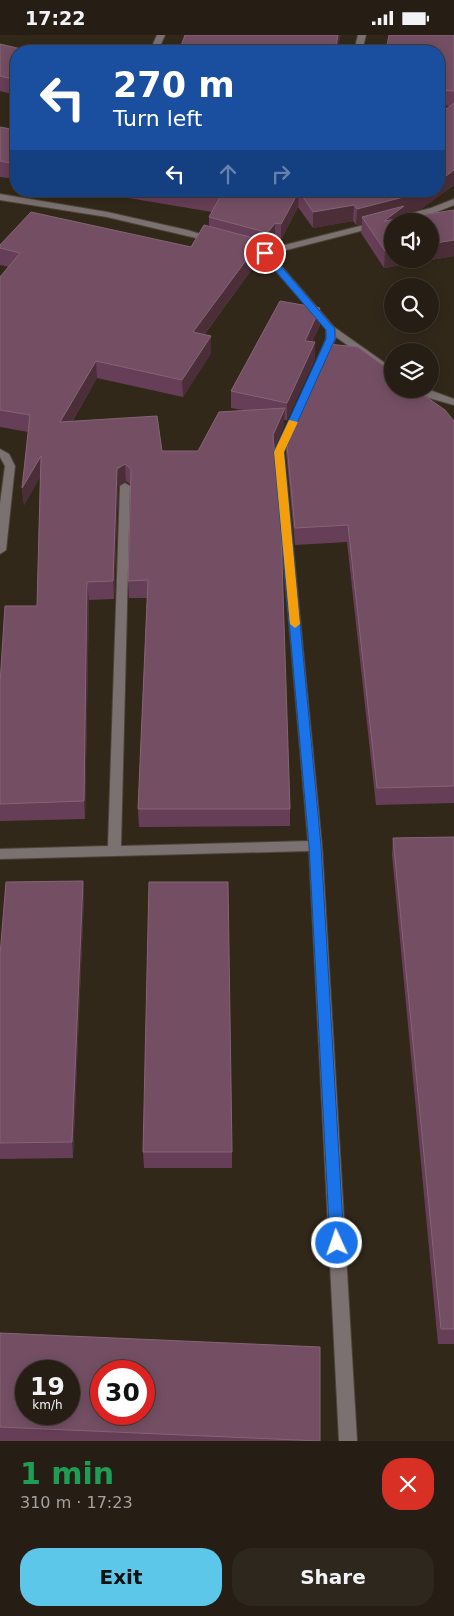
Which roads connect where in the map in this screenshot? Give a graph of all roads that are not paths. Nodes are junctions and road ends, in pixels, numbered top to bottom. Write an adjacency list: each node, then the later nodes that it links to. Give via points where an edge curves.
1 (0, 197): 3 (street, via 146,222)
2 (454, 202): 5 (street, via 434,210)
3 (220, 241)
4 (247, 248): 5 (street)
5 (265, 253): 6 (street)
6 (331, 329): 7 (street); 8 (street, via 331,339)
7 (384, 366)
8 (315, 374)
9 (439, 398): 10 (street)
10 (454, 402)
11 (299, 409): 15 (street, via 279,452)
12 (0, 452): 14 (street, via 10,466)
13 (125, 486): 16 (street)
14 (0, 550)
15 (315, 846): 16 (street); 18 (street)
16 (114, 851): 17 (street)
17 (0, 854)
18 (348, 1441)

